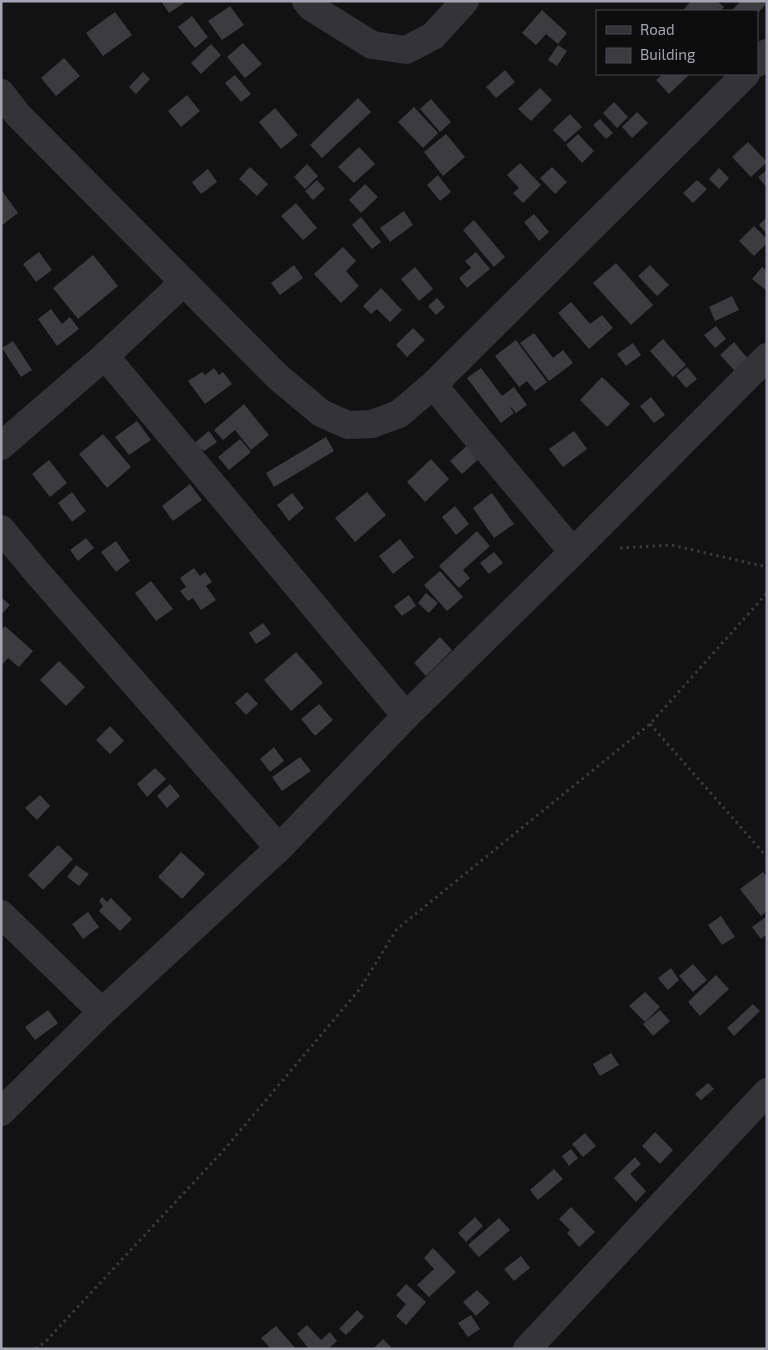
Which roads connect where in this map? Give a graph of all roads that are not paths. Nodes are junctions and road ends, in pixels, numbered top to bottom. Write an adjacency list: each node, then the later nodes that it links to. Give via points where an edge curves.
1 (306, 1): 2 (street, via 372,45 406,50 433,36)
2 (465, 1)
3 (767, 53): 4 (street)
4 (758, 62)
5 (745, 75): 10 (street)
6 (1, 93): 7 (street, via 18,115)
7 (184, 282): 8 (street); 10 (street, via 278,377 321,414 348,425 372,424 399,414)
8 (105, 356): 11 (street); 14 (street)
9 (767, 357): 13 (street)
10 (433, 384): 13 (street)
11 (1, 446)
12 (1, 529): 15 (street)
13 (573, 552): 14 (street)
14 (406, 716): 15 (street)
15 (279, 848): 17 (street)
16 (1, 914): 17 (street)
17 (102, 1012): 19 (street)
18 (767, 1092): 20 (street)
19 (1, 1112)
20 (527, 1349)

